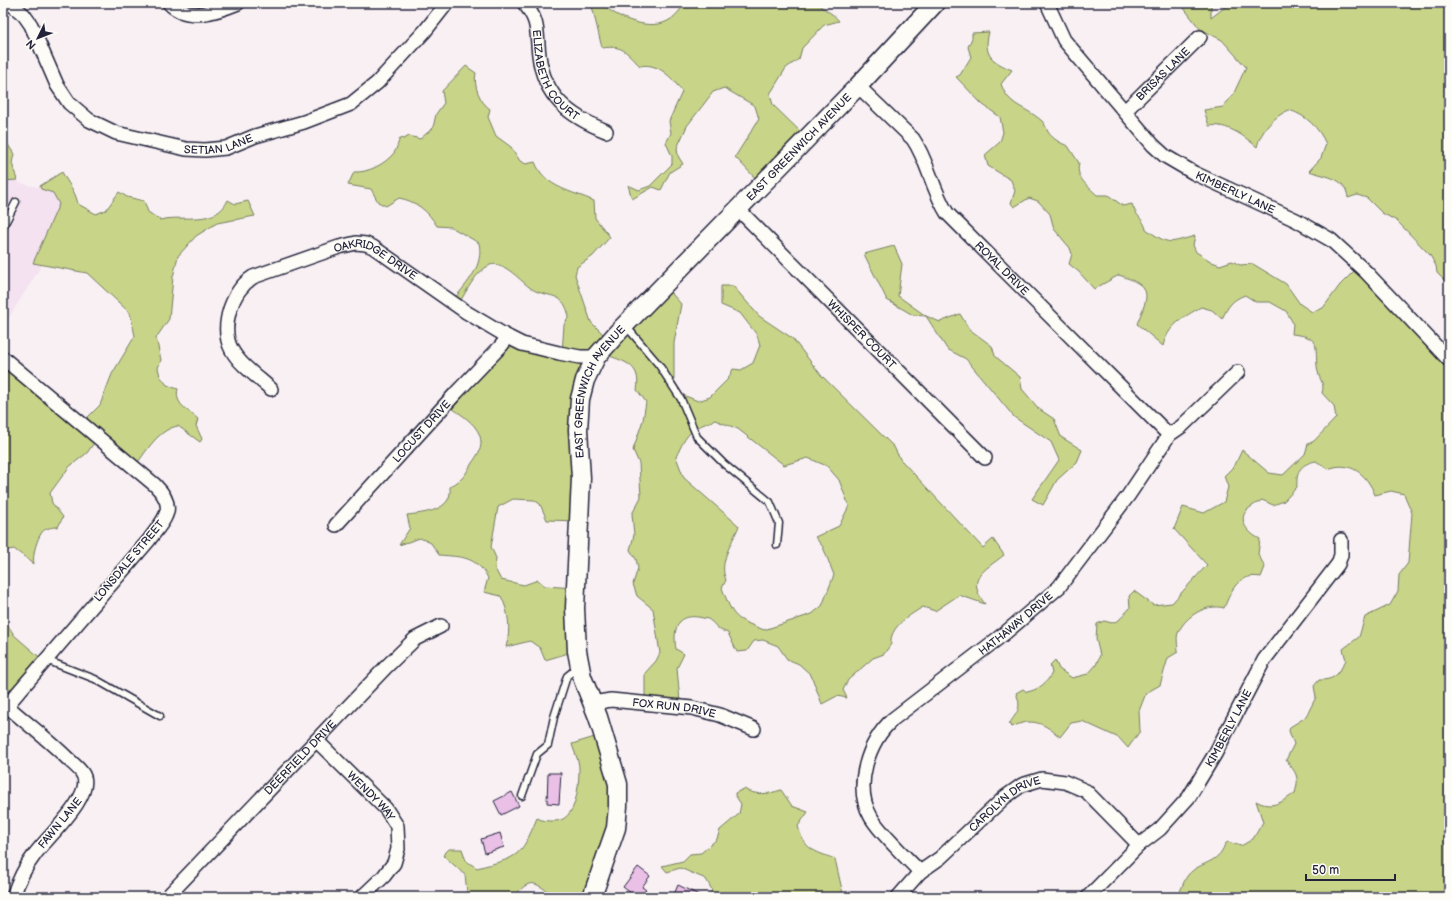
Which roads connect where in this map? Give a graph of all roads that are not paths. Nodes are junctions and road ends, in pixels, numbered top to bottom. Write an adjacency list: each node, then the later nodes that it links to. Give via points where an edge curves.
1 (10, 3): 4 (street, SETIAN LANE, via 31,25 57,85 68,103 84,116 116,133 205,150 226,148 351,104 377,83)
2 (169, 3): 3 (street, via 174,9 191,15)
3 (238, 3)
4 (447, 3)
5 (524, 3): 11 (street, ELIZABETH COURT, via 532,12 537,24 541,68 554,96 566,110 585,123)
6 (1047, 3): 10 (street, KIMBERLY LANE, via 1064,40)
7 (930, 5): 9 (street, EAST GREENWICH AVENUE)
8 (1200, 37): 10 (street, BRISAS LANE)
9 (858, 86): 13 (street, EAST GREENWICH AVENUE); 22 (street, ROYAL DRIVE, via 913,139 919,148 934,190 947,212)
10 (1126, 111): 19 (street, KIMBERLY LANE, via 1153,145 1176,163 1296,220 1331,240 1366,272)
11 (606, 131)
12 (16, 202): 14 (lane)
13 (738, 209): 15 (street, EAST GREENWICH AVENUE); 23 (street, WHISPER COURT)
14 (3, 227)
15 (625, 325): 17 (street, EAST GREENWICH AVENUE); 26 (lane, via 660,365 681,399 697,437 724,464 770,502 779,523)
16 (508, 337): 17 (street, OAKRIDGE DRIVE, via 522,344 559,353); 21 (street, OAKRIDGE DRIVE, via 466,312 373,247 366,244 350,244 253,277 245,283 233,300 227,321 228,345); 24 (street, LOCUST DRIVE)
17 (596, 357): 29 (street, EAST GREENWICH AVENUE, via 585,380 580,399 578,430 581,478 575,608)
18 (3, 358): 28 (street, LONSDALE STREET, via 155,486 162,493 168,508 167,516 149,540)
19 (1449, 360)
20 (1238, 372): 22 (street, HATHAWAY DRIVE, via 1182,426)
21 (271, 389)
22 (1169, 435): 37 (street, HATHAWAY DRIVE, via 1128,496 1059,587 1005,633 893,719 876,740 863,778 864,796 871,817)
23 (985, 458)
24 (336, 525)
25 (1341, 540): 36 (street, KIMBERLY LANE, via 1338,564 1264,660 1216,754 1189,797 1160,829)
26 (777, 545)
27 (441, 626): 34 (street, DEERFIELD DRIVE, via 415,639 346,707)
28 (46, 660): 31 (street, LONSDALE STREET); 32 (lane, via 95,679)
29 (580, 666): 30 (street, EAST GREENWICH AVENUE); 35 (lane, via 567,676 548,744 537,754)
30 (593, 703): 33 (street, FOX RUN DRIVE, via 611,700 692,708 720,715); 41 (street, EAST GREENWICH AVENUE, via 618,784 618,806 616,828)
31 (5, 708): 38 (street, FAWN LANE, via 50,741 83,774 85,782 77,804 36,853 18,882)
32 (160, 716)
33 (754, 729)
34 (317, 741): 39 (street, DEERFIELD DRIVE); 40 (street, WENDY WAY, via 386,809 397,826 398,849 394,863)
35 (522, 796)
36 (1139, 845): 37 (street, CAROLYN DRIVE, via 1086,791 1065,782 1042,779 1022,786 1010,794 940,858); 43 (street, KIMBERLY LANE)
37 (920, 872): 42 (street, CAROLYN DRIVE)
38 (13, 897)
39 (167, 897)
40 (362, 897)
41 (592, 897)
42 (898, 897)
43 (1088, 897)

